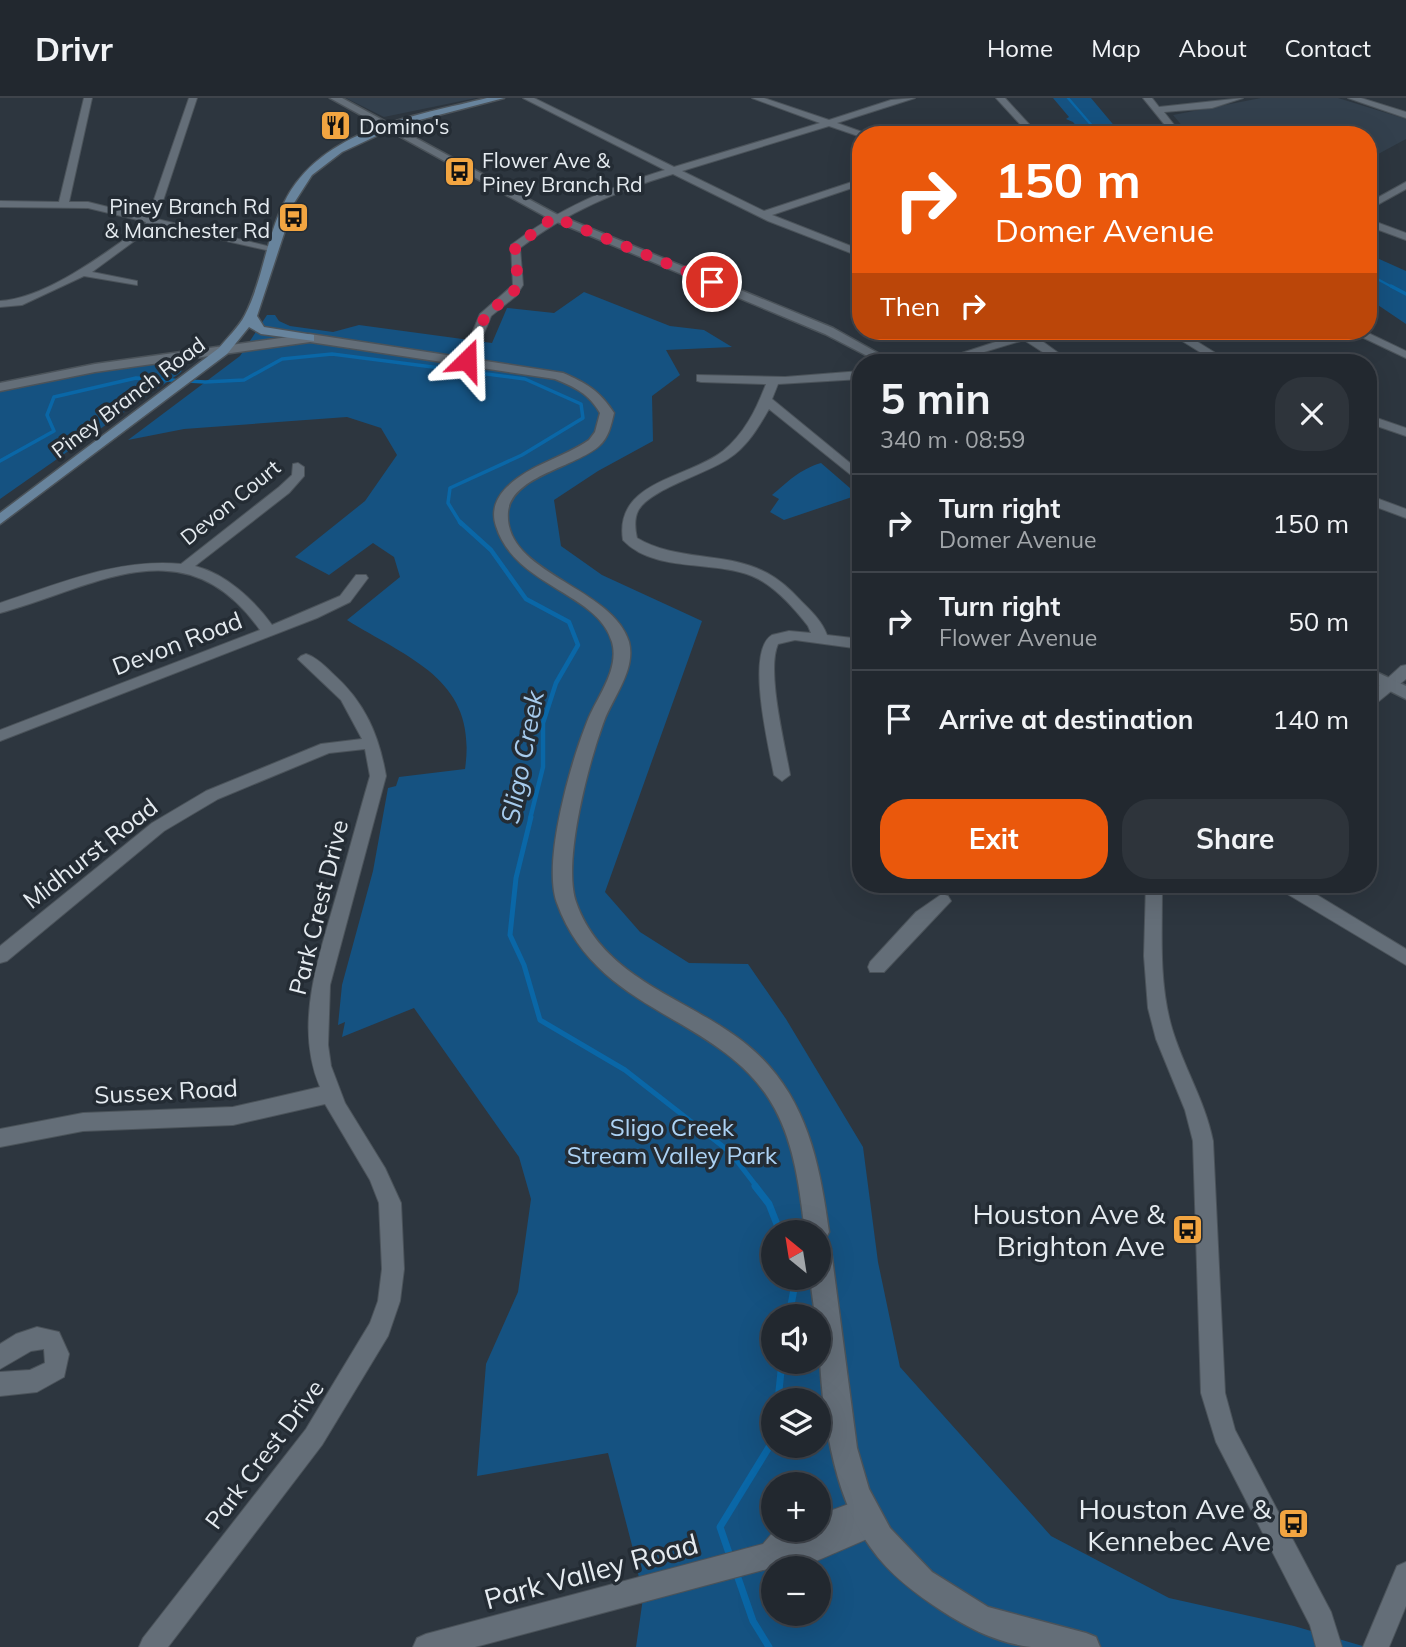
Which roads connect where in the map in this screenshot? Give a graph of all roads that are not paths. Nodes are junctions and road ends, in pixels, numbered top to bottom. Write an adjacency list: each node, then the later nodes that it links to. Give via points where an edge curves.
1 (88, 98): 22 (street)
2 (193, 98): 27 (street)
3 (335, 98): 17 (street)
4 (499, 98): 17 (main road, Piney Branch Road)
5 (527, 98): 19 (street)
6 (756, 98): 14 (street)
7 (911, 98): 14 (street)
8 (1000, 98): 15 (street)
9 (1147, 98): 12 (street)
10 (1239, 98): 12 (street)
11 (1352, 98): 13 (street)
12 (1159, 110): 16 (street)
13 (1406, 115)
14 (828, 122): 18 (street); 19 (street)
15 (1026, 126)
16 (1171, 126)
17 (387, 128): 26 (street); 30 (main road, Piney Branch Road, via 338,150 307,173 289,202)
18 (852, 131)
19 (674, 170): 25 (street); 26 (street)
20 (1406, 185): 23 (street)
21 (852, 186): 25 (street)
22 (64, 202): 24 (street); 27 (street)
23 (1377, 202)
24 (0, 204)
25 (763, 215): 31 (street)
26 (554, 217): 42 (street, via 830,331); 47 (street, via 515,247 518,285 486,314)
27 (152, 220): 30 (street); 32 (street, via 150,226)
28 (1377, 226): 29 (street)
29 (1406, 237)
30 (271, 250): 35 (main road, Piney Branch Road)
31 (852, 250)
32 (83, 273): 33 (street); 34 (street, via 18,303)
33 (133, 283)
34 (0, 304)
35 (251, 316): 36 (main road, via 261,330); 41 (main road, Piney Branch Road)
36 (310, 338): 41 (street); 47 (street)
37 (1002, 340): 43 (street)
38 (1032, 340): 44 (street)
39 (1187, 340): 45 (street)
40 (1374, 340): 46 (street)
41 (223, 351): 51 (street, via 95,368); 59 (main road, Piney Branch Road)
42 (873, 354)
43 (963, 354)
44 (1053, 354)
45 (1211, 354)
46 (1406, 355)
47 (467, 360): 82 (street, via 558,376 583,386 607,413 594,443 523,482 500,512 503,532 515,552 591,605 611,623 621,641 616,676 596,721 571,804 565,900 578,932 602,961 752,1064 781,1098 808,1163)
48 (852, 376): 50 (street)
49 (701, 379): 50 (street)
50 (773, 381): 52 (street)
51 (0, 387)
52 (767, 401): 56 (street); 64 (street, via 757,425 729,453 634,503 626,519 630,540 662,557 758,573 806,615)
53 (1377, 422): 54 (street)
54 (1406, 432)
55 (298, 467): 60 (street, Devon Court, via 298,477 284,490)
56 (852, 472)
57 (1377, 503): 58 (street)
58 (1406, 514)
59 (0, 520)
60 (184, 568): 62 (street, via 109,574); 63 (street, via 227,587)
61 (361, 578): 63 (street, Devon Road, via 345,599)
62 (0, 608)
63 (269, 631): 71 (street, Devon Road)
64 (820, 639): 65 (street); 73 (street, via 788,636 774,639 768,646 766,670)
65 (852, 643)
66 (306, 659): 72 (street, Park Crest Drive, via 352,701)
67 (1406, 670): 69 (street)
68 (1377, 678): 69 (street)
69 (1398, 689): 70 (street)
70 (1377, 700)
71 (0, 736)
72 (373, 743): 77 (street, Midhurst Road, via 327,748 212,795 158,827); 80 (street, Park Crest Drive, via 378,776 321,985 318,1045)
73 (782, 775)
74 (1153, 893): 96 (street, via 1161,1023 1199,1113 1203,1141 1213,1393 1224,1434 1322,1621)
75 (1300, 893): 78 (street)
76 (942, 901): 79 (street)
77 (0, 956)
78 (1406, 958)
79 (877, 967)
80 (333, 1093): 81 (street, Sussex Road, via 233,1116 83,1122); 93 (street, Park Crest Drive, via 335,1105 390,1203 393,1269 389,1301 380,1328 314,1437)
81 (0, 1138)
82 (815, 1220)
83 (824, 1290): 86 (street, via 844,1448)
84 (0, 1358): 85 (street, via 39,1336 51,1340 57,1354 56,1369 47,1378)
85 (0, 1384)
86 (869, 1517): 87 (street); 90 (street, Park Valley Road); 95 (street, via 893,1554 946,1600 982,1620)
87 (831, 1525)
88 (779, 1542): 89 (street, Park Valley Road)
89 (763, 1556)
90 (798, 1556)
91 (761, 1557): 94 (street, Park Valley Road)
92 (1406, 1575): 97 (street)
93 (152, 1647)
94 (426, 1647)
95 (1086, 1647)
96 (1329, 1647)
97 (1376, 1647)

